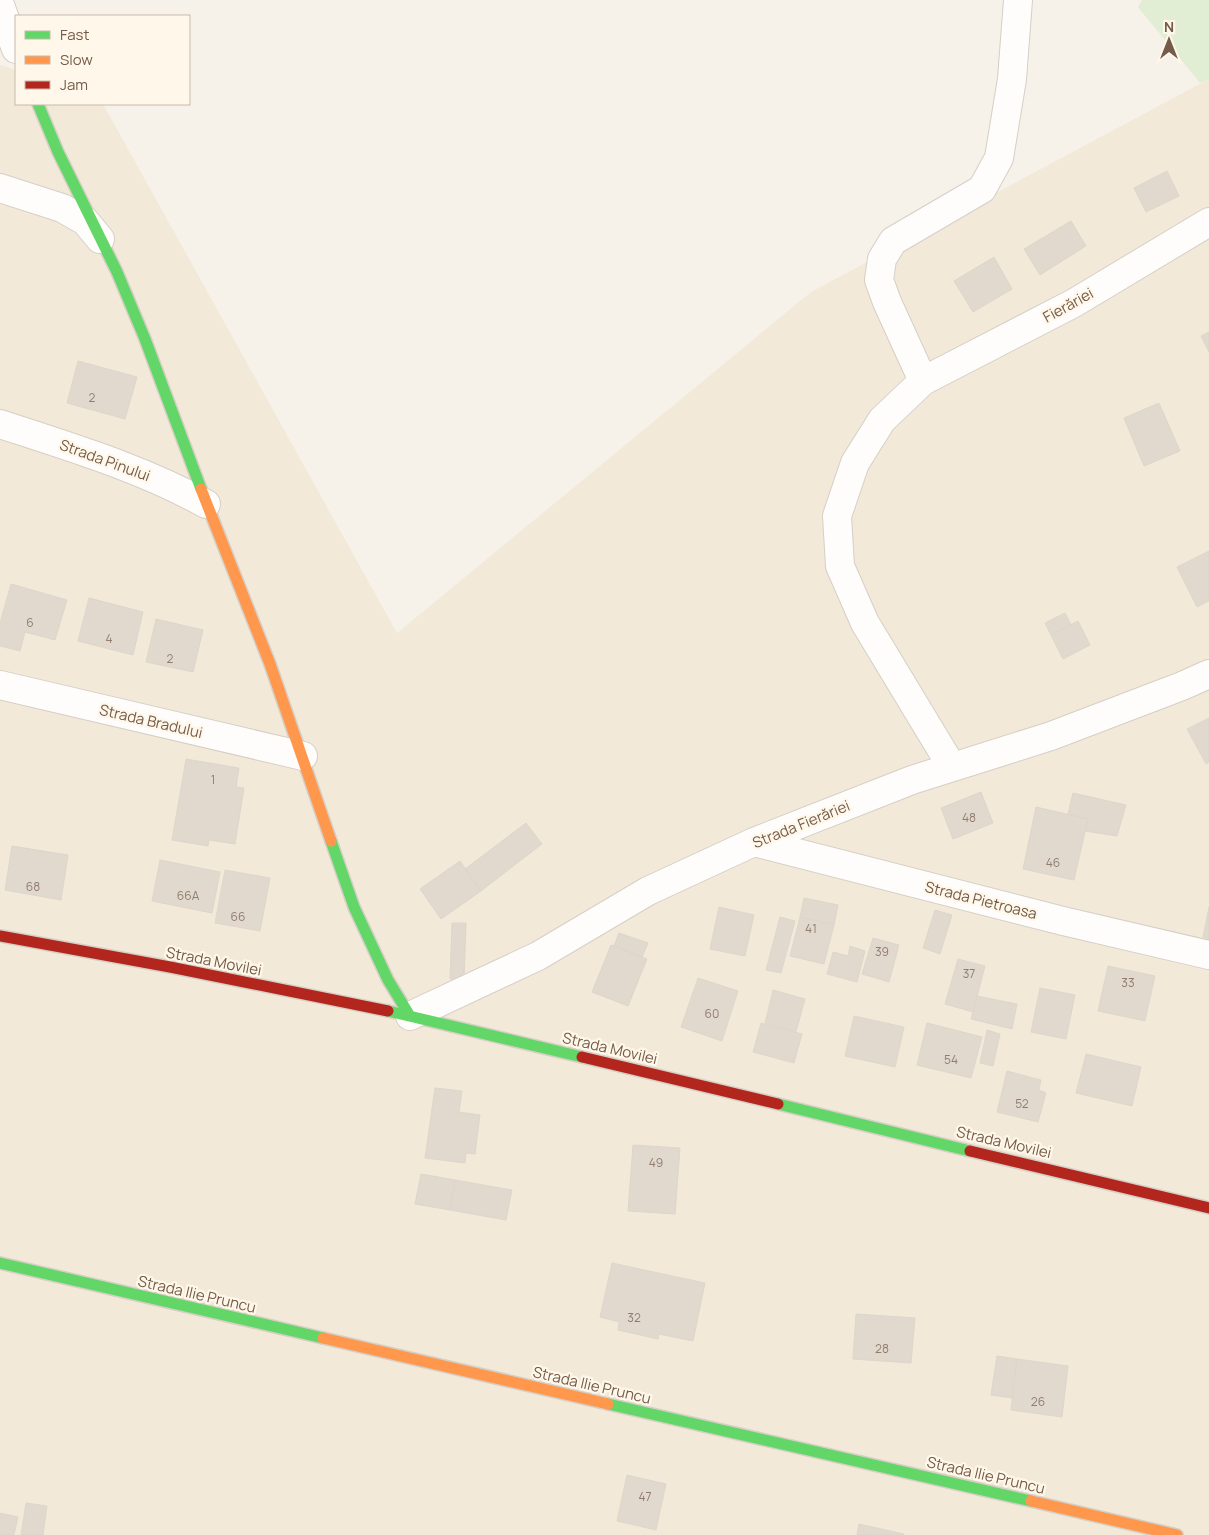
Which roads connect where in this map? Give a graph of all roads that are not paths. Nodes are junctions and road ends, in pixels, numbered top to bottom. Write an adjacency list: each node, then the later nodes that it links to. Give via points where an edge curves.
1 (1018, 0): 8 (street, via 1012,79 999,158 982,189 894,241 882,260 879,280)
2 (0, 5): 3 (street)
3 (15, 46)
4 (38, 105): 7 (street)
5 (0, 188): 7 (street, via 62,208 85,221)
6 (1209, 222): 8 (street, Fierăriei, via 1074,303)
7 (101, 240): 10 (street, via 145,339)
8 (923, 381): 14 (street, Fierăriei, via 882,420 854,463 837,516 840,566 865,623)
9 (0, 424): 10 (street, Strada Pinului, via 105,459 176,487)
10 (206, 504): 13 (street)
11 (1209, 674): 14 (street, Strada Fierăriei, via 1051,736)
12 (0, 685): 13 (street, Strada Bradului)
13 (303, 756): 18 (street, via 354,907 388,980)
14 (952, 767): 15 (street, Strada Fierăriei)
15 (754, 842): 17 (street, Strada Pietroasa); 18 (street, Strada Fierăriei, via 648,891 538,956)
16 (0, 936): 18 (street, Strada Movilei)
17 (1209, 955)
18 (410, 1016): 19 (street, Strada Movilei)
19 (1209, 1208)
20 (0, 1263): 21 (street, Strada Ilie Pruncu)
21 (1177, 1535)

